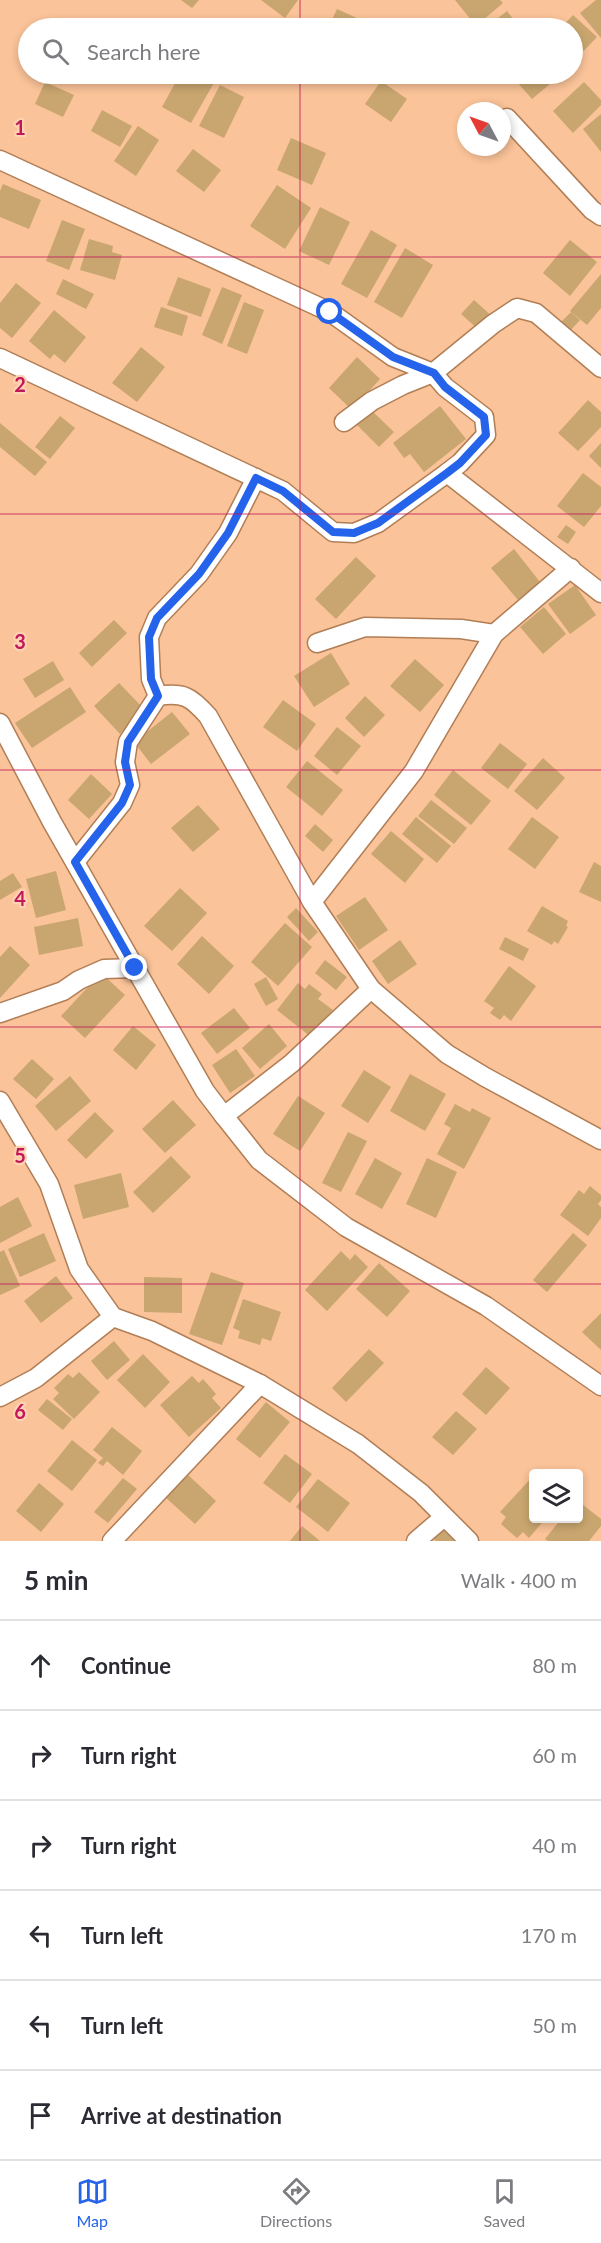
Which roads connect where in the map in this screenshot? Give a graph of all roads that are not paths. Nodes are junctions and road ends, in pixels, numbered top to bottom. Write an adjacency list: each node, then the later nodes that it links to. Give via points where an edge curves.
1 (511, 122): 3 (street)
2 (0, 160): 6 (street, via 330,312 393,357)
3 (601, 216)
4 (0, 358): 9 (street)
5 (601, 368): 6 (street, via 536,313 517,308)
6 (434, 373): 7 (street, via 372,401); 8 (street, via 445,387 484,417 486,435)
7 (344, 422)
8 (447, 473): 9 (street, via 378,523 354,533 333,532 283,491); 10 (street)
9 (256, 478): 14 (street, via 228,533 199,574 157,618 149,637 151,679)
10 (571, 568): 11 (street); 12 (street)
11 (601, 593)
12 (494, 634): 13 (street, via 365,627); 17 (street, via 414,771)
13 (317, 642)
14 (158, 696): 16 (street, via 128,742 125,762 130,785 122,803); 17 (street, via 176,693 192,699 208,716)
15 (0, 723): 16 (street)
16 (75, 862): 18 (street)
17 (312, 902): 19 (street)
18 (135, 968): 20 (street, via 104,969 63,991); 22 (street, via 205,1091)
19 (371, 989): 22 (street, via 292,1063); 23 (street, via 447,1054)
20 (0, 1013)
21 (0, 1101): 24 (street, via 49,1184 79,1269)
22 (224, 1116): 26 (street, via 259,1160 346,1227 486,1306)
23 (601, 1140)
24 (113, 1317): 25 (street, via 152,1331); 27 (street, via 36,1378)
25 (260, 1384): 28 (street, via 358,1444 421,1493); 29 (street)
26 (601, 1386)
27 (0, 1397)
28 (444, 1517): 30 (street); 31 (street)
29 (112, 1541)
30 (416, 1541)
31 (469, 1541)

